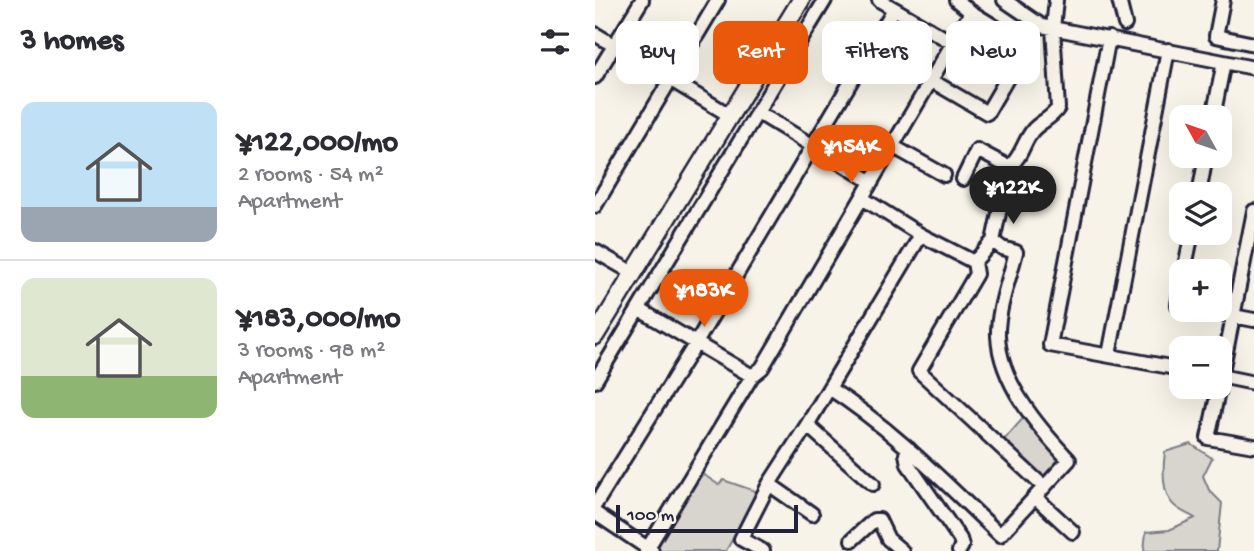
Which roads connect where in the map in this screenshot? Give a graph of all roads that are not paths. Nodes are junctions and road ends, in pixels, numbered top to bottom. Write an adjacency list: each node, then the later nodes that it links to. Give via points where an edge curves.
1 (642, 0): 21 (street)
2 (718, 0): 16 (street)
3 (801, 0): 33 (street)
4 (825, 0): 32 (street)
5 (879, 0): 11 (street)
6 (956, 0): 12 (street)
7 (1004, 0): 15 (street, via 1042,26)
8 (1056, 0): 15 (street)
9 (1119, 0): 14 (street)
10 (1223, 0): 20 (street, via 1216,36)
11 (894, 9): 19 (street); 35 (street)
12 (971, 12): 13 (street); 27 (street, via 1026,46 987,113)
13 (966, 21)
14 (1125, 24)
15 (1053, 28): 18 (street); 36 (street, via 1058,108 1034,130)
16 (699, 32)
17 (595, 34): 21 (street)
18 (1109, 38): 22 (street); 54 (street, via 1050,345)
19 (946, 39)
20 (1254, 44)
21 (614, 46): 26 (street)
22 (1168, 50): 24 (street); 54 (street)
23 (946, 56): 27 (street)
24 (1224, 62): 25 (street); 31 (street)
25 (1254, 68)
26 (595, 77)
27 (932, 81)
28 (668, 84): 41 (street)
29 (677, 84): 33 (street)
30 (930, 84): 34 (street)
31 (1215, 105)
32 (757, 112): 35 (street); 48 (street)
33 (731, 116): 47 (street)
34 (894, 146): 37 (street); 39 (street)
35 (813, 147): 39 (street); 53 (street)
36 (1009, 167): 38 (street, via 977,150); 44 (street)
37 (944, 175)
38 (963, 179)
39 (872, 182): 40 (street)
40 (862, 198): 43 (street); 56 (street, via 762,368)
41 (595, 206)
42 (1254, 211): 49 (street)
43 (921, 235): 46 (street); 60 (street)
44 (993, 241): 46 (street); 67 (street, via 1016,252 998,337 1009,376 1030,416 1069,460)
45 (595, 251): 47 (street)
46 (974, 262): 67 (street, via 977,274 919,371)
47 (633, 273): 51 (street)
48 (640, 310): 53 (street); 57 (street)
49 (1233, 316): 50 (street); 52 (street)
50 (1254, 320)
51 (595, 336)
52 (1229, 336)
53 (696, 343): 56 (street); 68 (street)
54 (1109, 355): 55 (street)
55 (1169, 367)
56 (752, 376): 73 (street)
57 (595, 381)
58 (1232, 381): 59 (street)
59 (1254, 383)
60 (829, 388): 62 (street); 64 (street)
61 (1216, 399): 63 (street, via 1208,438)
62 (807, 425): 65 (street); 66 (street)
63 (1254, 446)
64 (909, 449): 67 (street, via 1000,535); 76 (street, via 908,464 960,540)
65 (769, 484): 70 (street); 74 (street, via 741,539)
66 (873, 484)
67 (1040, 492): 71 (street)
68 (595, 505)
69 (595, 513): 73 (street)
70 (811, 514)
71 (1073, 532)
72 (852, 540): 75 (street, via 879,520 888,539)
73 (649, 550)
74 (763, 551)
75 (902, 551)
76 (959, 551)

